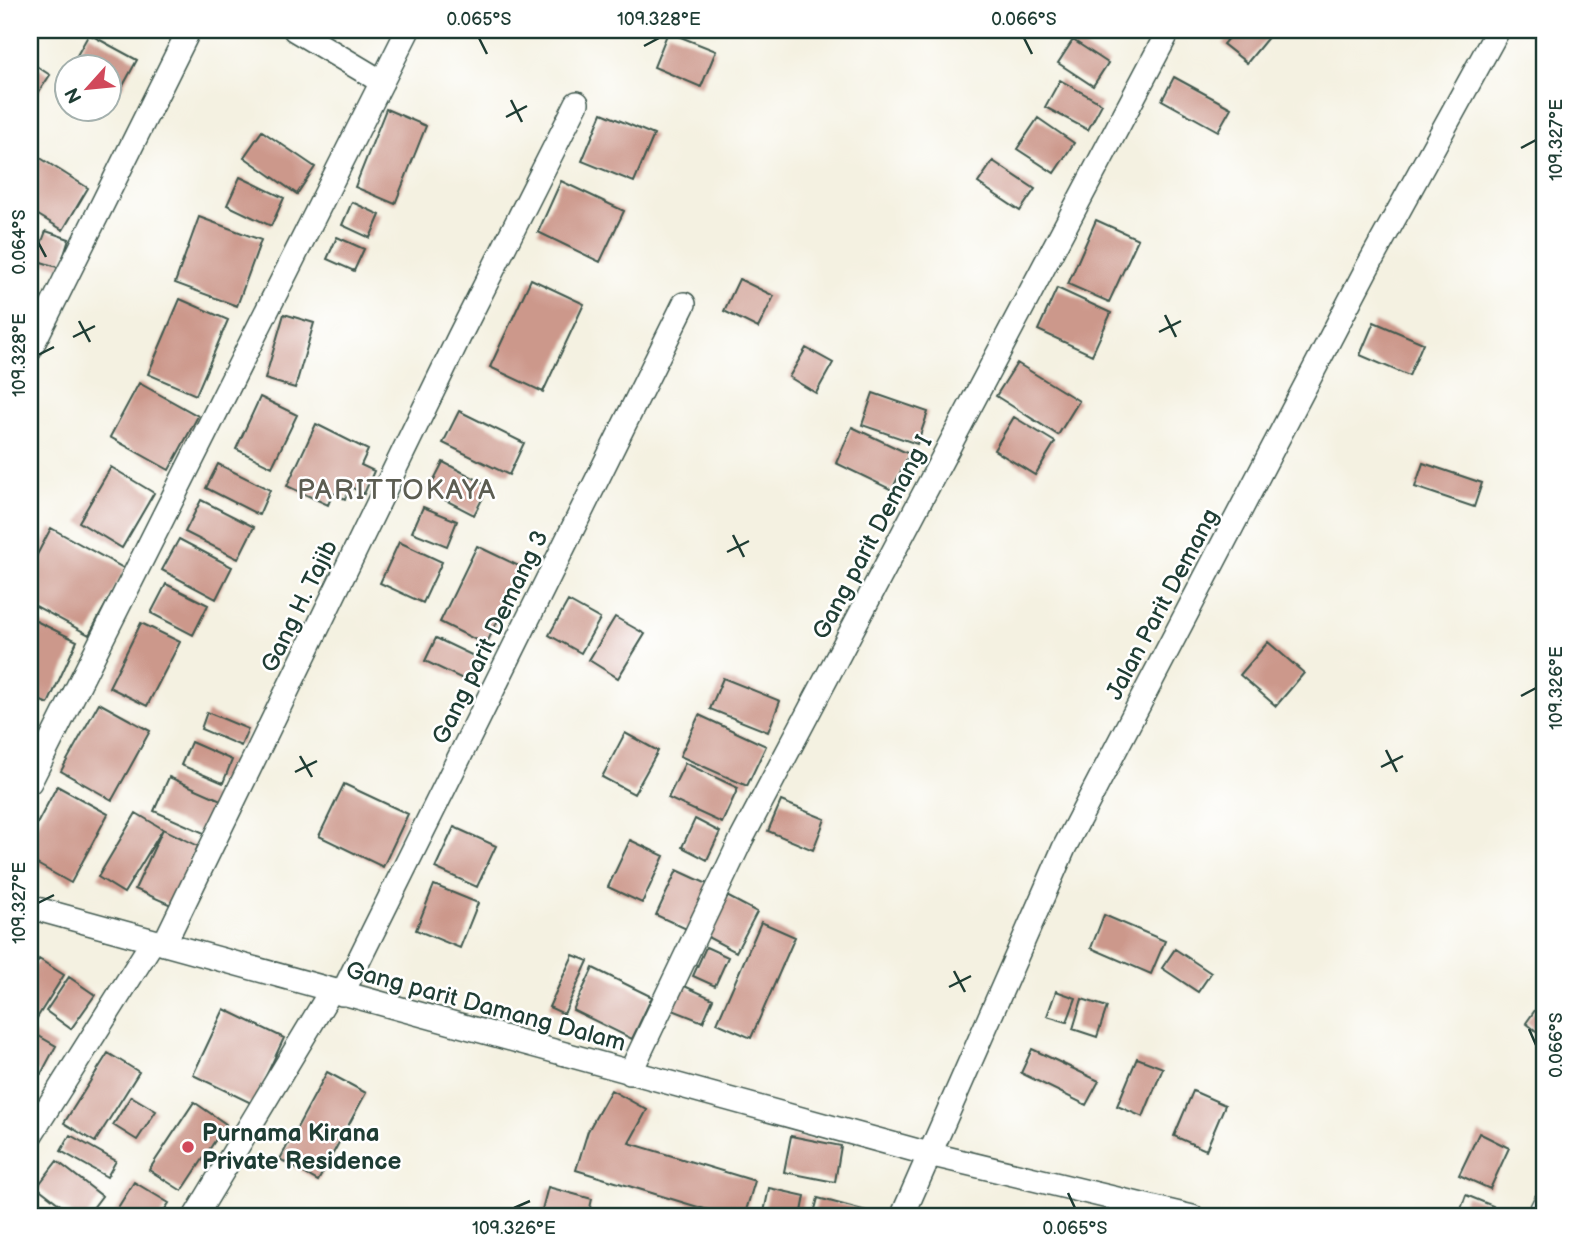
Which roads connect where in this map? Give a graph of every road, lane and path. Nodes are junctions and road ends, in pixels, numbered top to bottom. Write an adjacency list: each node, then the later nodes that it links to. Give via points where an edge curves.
1 (189, 30): 9 (street)
2 (295, 30): 6 (street)
3 (408, 30): 6 (street)
4 (1169, 30): 14 (street, Gang parit Demang I, via 741,840)
5 (1498, 30): 16 (street, Jalan Parit Demang, via 1367,268 1064,848)
6 (382, 82): 10 (street)
7 (577, 103): 12 (street, Gang H. Tajib)
8 (684, 304): 13 (street, Gang parit Demang 3)
9 (30, 350)
10 (30, 782)
11 (30, 907): 12 (street, Gang parit Damang Dalam)
12 (158, 943): 13 (street, Gang parit Damang Dalam); 15 (street, Gang H. Tajib)
13 (337, 993): 14 (street, Gang parit Damang Dalam); 19 (street, Gang parit Demang 3)
14 (630, 1073): 16 (street, Gang parit Damang Dalam)
15 (30, 1136)
16 (929, 1154): 18 (street, Gang parit Damang Dalam); 20 (street, Jalan Parit Demang)
17 (1545, 1203): 21 (street)
18 (1179, 1216)
19 (195, 1217)
20 (902, 1217)
21 (1538, 1217)

